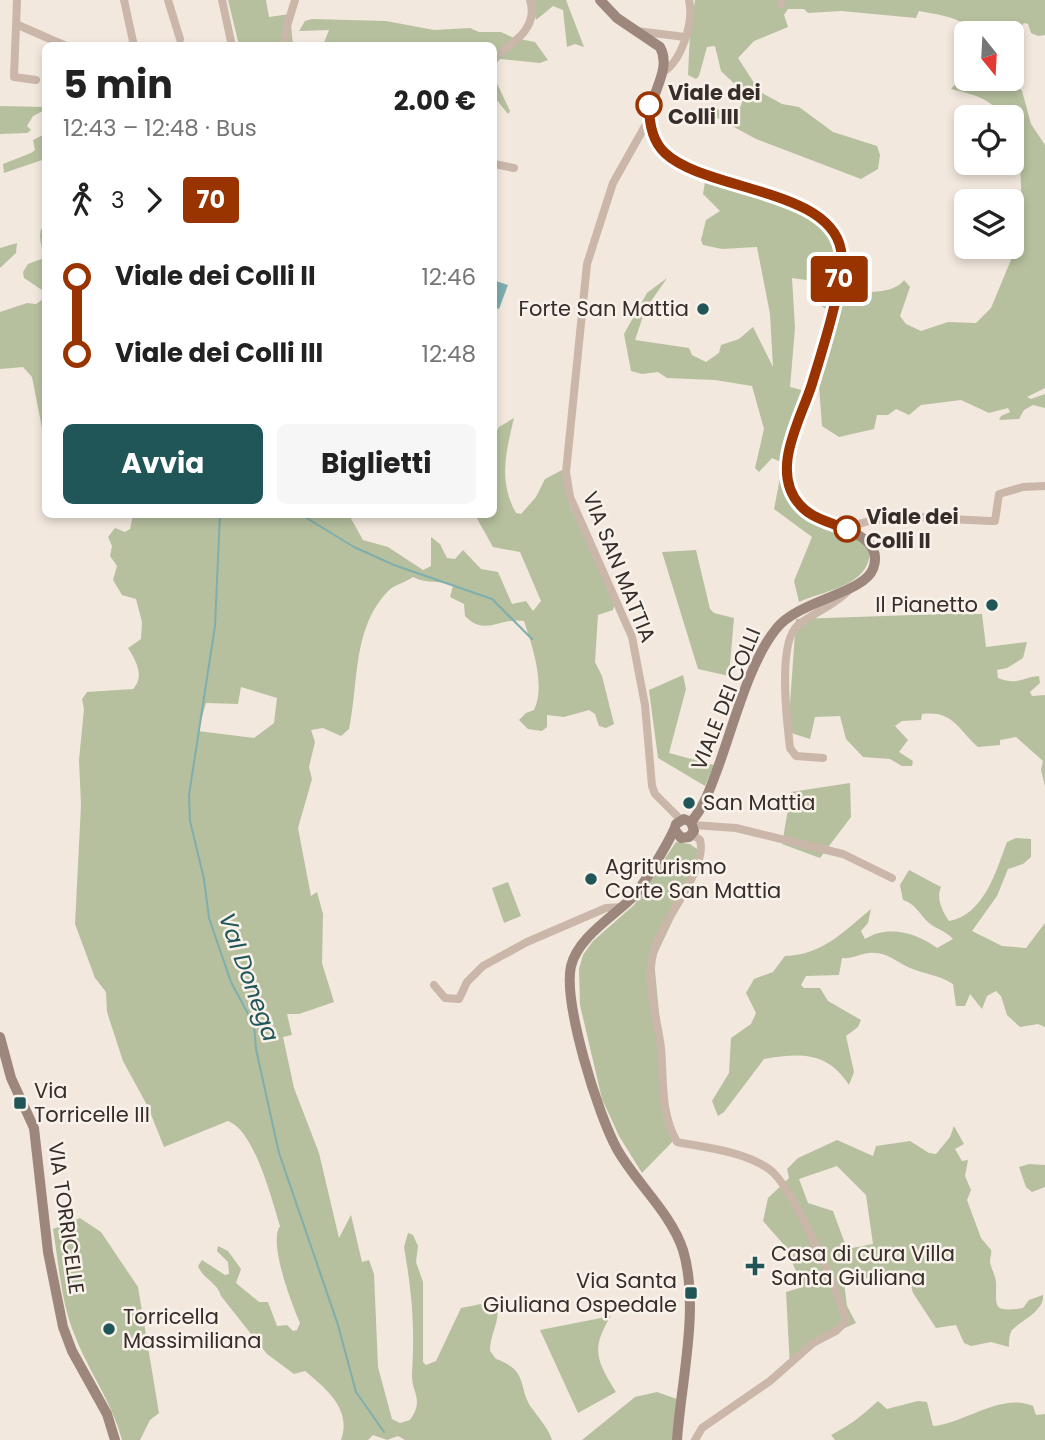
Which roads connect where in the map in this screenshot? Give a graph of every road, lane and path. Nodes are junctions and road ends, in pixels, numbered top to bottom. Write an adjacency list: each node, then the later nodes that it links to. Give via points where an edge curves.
1 (18, 0): 9 (street)
2 (124, 0): 14 (street)
3 (168, 0): 12 (street)
4 (222, 0): 15 (street)
5 (295, 0): 16 (street)
6 (530, 0): 17 (street, via 530,25)
7 (600, 0): 10 (street)
8 (689, 0): 11 (street, via 691,16)
9 (19, 25): 13 (street); 19 (street, via 14,77)
10 (637, 31): 11 (street); 18 (street, via 660,47)
11 (685, 37): 18 (street, via 670,68)
12 (180, 39)
13 (57, 42)
14 (133, 42)
15 (231, 42)
16 (285, 42)
17 (497, 55)
18 (663, 72): 20 (street, via 649,105)
19 (36, 80)
20 (649, 119): 24 (street, VIALE DEI COLLI, via 655,139 677,161 803,209 825,222 838,239 842,257 839,277 811,386 791,441 788,477 790,490 805,510); 27 (street, VIA SAN MATTIA, via 613,183 587,264 566,472 570,496 632,637 645,705 652,786)
21 (497, 165): 22 (street)
22 (514, 168)
23 (1045, 486): 24 (street, via 999,494 995,521 906,519)
24 (848, 529): 25 (street, VIALE DEI COLLI, via 865,539 874,562 866,579)
25 (850, 589): 26 (street, VIALE DEI COLLI, via 796,626 788,645 790,748 796,756); 27 (street, VIALE DEI COLLI, via 794,612 776,628 752,675 706,798)
26 (823, 758)
27 (686, 826): 28 (street, via 736,828 844,854); 29 (street, VIALE DEI COLLI); 34 (street, via 700,840 700,858 660,931 651,960 668,1126 677,1142 741,1156 768,1169 789,1190 846,1321 702,1428)
28 (892, 878)
29 (622, 907): 30 (street, via 606,908 497,957 467,982 459,999 450,1000); 33 (street, VIALE DEI COLLI, via 580,946 571,965 570,989 601,1115 617,1149 678,1236 684,1253 689,1322)
30 (434, 985)
31 (0, 1037): 32 (street, VIA TORRICELLE, via 11,1078 34,1128 48,1252 63,1327 107,1414)
32 (115, 1440)
33 (677, 1440)
34 (695, 1440)

